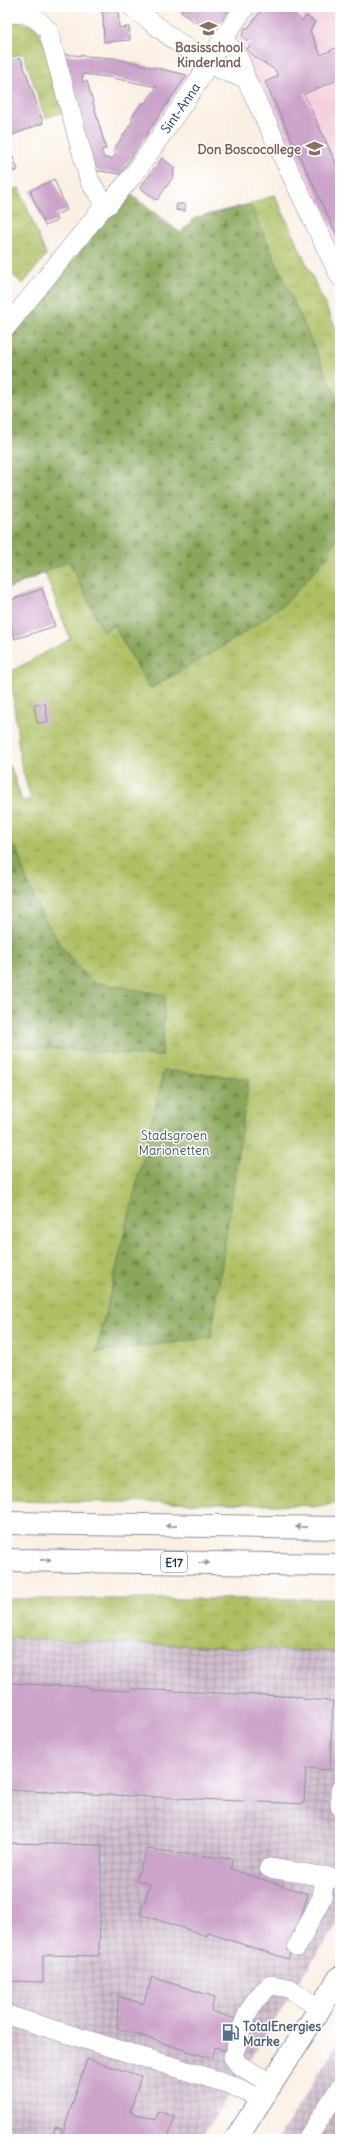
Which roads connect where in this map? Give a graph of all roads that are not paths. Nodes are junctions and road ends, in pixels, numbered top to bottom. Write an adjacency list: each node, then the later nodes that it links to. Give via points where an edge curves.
1 (132, 7): 5 (street)
2 (245, 7): 4 (street, Sint-Anna)
3 (7, 14): 7 (street, via 23,14 37,18 48,30 90,182)
4 (222, 40): 5 (street, Sint-Anna); 6 (street, via 230,45 243,67)
5 (209, 64): 6 (street); 7 (street, Sint-Anna, via 136,173)
6 (245, 78): 8 (street)
7 (109, 204): 9 (street, Sint-Anna, via 101,210)
8 (340, 277)
9 (7, 326)
10 (7, 1523): 11 (main road, one-way to 10)
11 (340, 1528)
12 (7, 1560): 13 (main road, E17, one-way to 13)
13 (340, 1564)
14 (340, 1790): 15 (street)
15 (340, 1806)
16 (269, 1868): 17 (street)
17 (333, 1878): 18 (street)
18 (297, 1947)
19 (340, 1977): 20 (main road)
20 (319, 2008): 23 (main road); 23 (street, via 289,1988 271,1985 258,1994 247,2012 233,2057)
21 (7, 2015): 23 (street, via 229,2084)
22 (340, 2087): 25 (street)
23 (266, 2091): 24 (main road)
24 (236, 2139)
25 (307, 2139)

